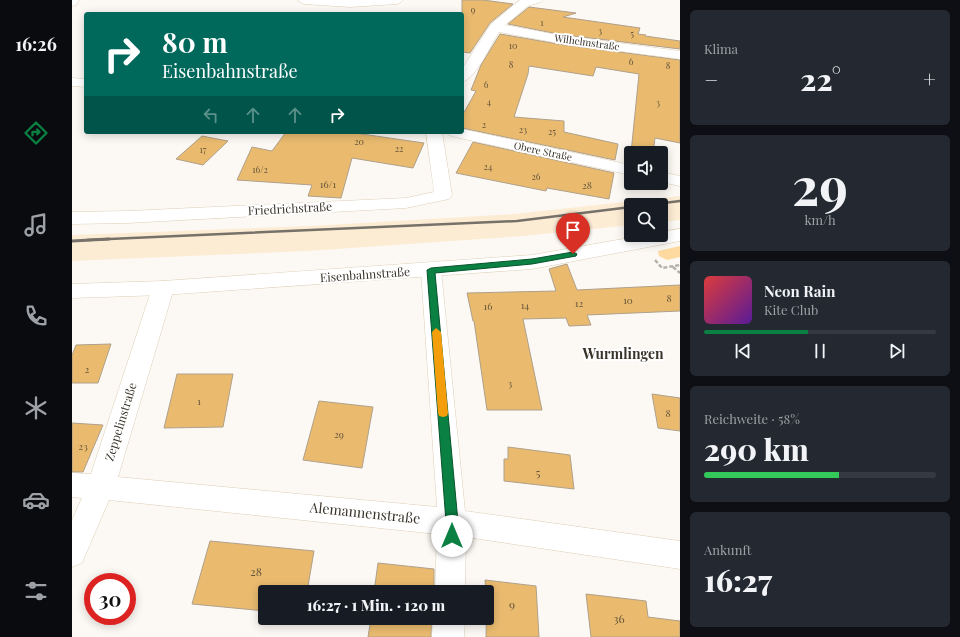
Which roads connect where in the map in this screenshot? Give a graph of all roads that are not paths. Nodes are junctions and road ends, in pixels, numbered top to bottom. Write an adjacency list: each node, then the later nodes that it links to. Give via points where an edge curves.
1 (397, 0): 3 (street, via 372,3)
2 (537, 0): 4 (street, via 524,3)
3 (298, 2)
4 (495, 27): 5 (street, Wilhelmstraße, via 558,39); 6 (street)
5 (680, 55)
6 (464, 76)
7 (72, 82): 8 (street)
8 (84, 83)
9 (434, 134): 14 (street, Friedrichstraße, via 443,195 406,203)
10 (464, 134): 11 (street, Obere Straße)
11 (624, 168)
12 (668, 178): 13 (street)
13 (680, 181)
14 (72, 218)
15 (680, 235): 16 (street, Eisenbahnstraße, via 532,262)
16 (431, 270): 17 (street, Eisenbahnstraße); 21 (street)
17 (163, 288): 18 (street, Eisenbahnstraße); 20 (street, Zeppelinstraße)
18 (72, 291)
19 (72, 485): 20 (street, Alemannenstraße)
20 (101, 487): 21 (street, Alemannenstraße); 22 (street, Zeppelinstraße)
21 (452, 522): 23 (street, Alemannenstraße); 24 (street)
22 (72, 553)
23 (680, 555)
24 (450, 585)
25 (449, 625): 26 (street)
26 (448, 637)

